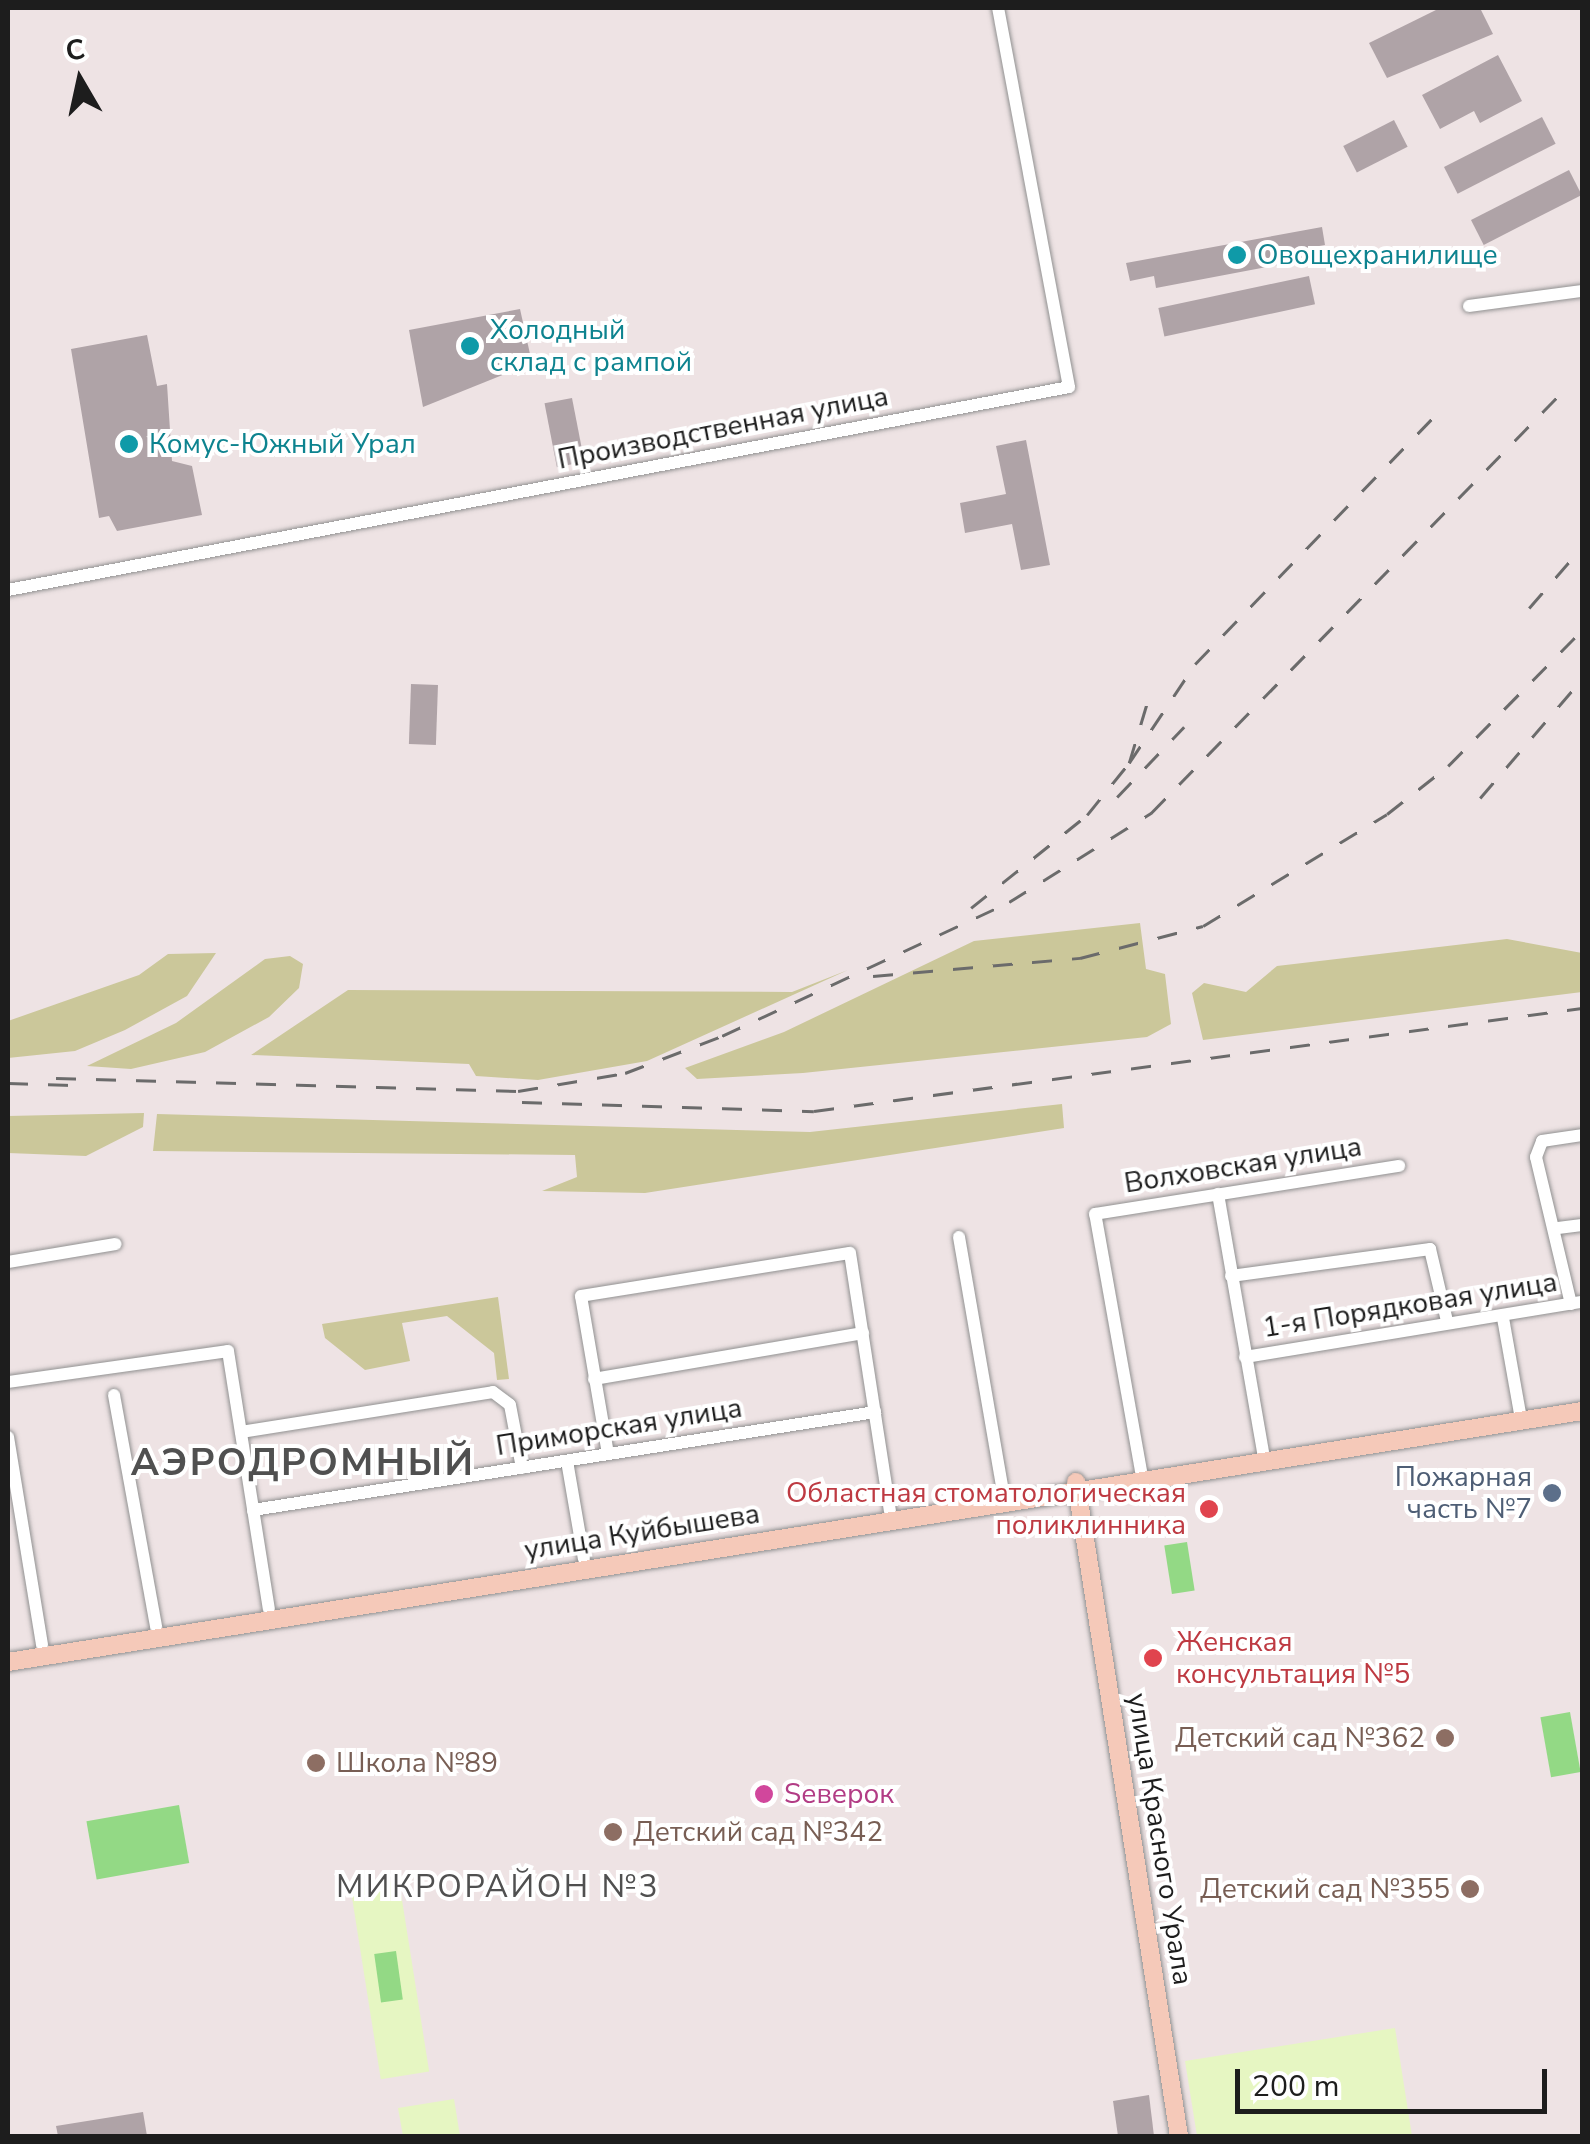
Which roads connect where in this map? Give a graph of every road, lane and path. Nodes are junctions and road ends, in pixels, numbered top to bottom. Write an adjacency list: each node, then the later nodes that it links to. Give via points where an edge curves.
1 (998, 8): 4 (street, Производственная улица, via 1069,387)
2 (1582, 291): 3 (street)
3 (1469, 306)
4 (8, 590)
5 (1582, 1136): 9 (street, via 1542,1142 1536,1157)
6 (1399, 1166): 7 (street, Волховская улица)
7 (1218, 1194): 13 (street); 32 (street, Волховская улица, via 1095,1214)
8 (1582, 1225): 9 (street)
9 (1558, 1228): 14 (street)
10 (959, 1237): 35 (street)
11 (116, 1244): 12 (street)
12 (8, 1262)
13 (1231, 1276): 16 (street, via 1430,1248); 18 (street)
14 (1577, 1303): 15 (street, 1-я Порядковая улица)
15 (1504, 1318): 16 (street, 1-я Порядковая улица); 25 (street)
16 (1447, 1322): 18 (street, 1-я Порядковая улица)
17 (863, 1334): 19 (street); 19 (street, via 850,1253 581,1296); 24 (street)
18 (1245, 1357): 29 (street)
19 (594, 1379): 28 (street)
20 (8, 1382): 26 (street, via 228,1351)
21 (114, 1394): 42 (street)
22 (1582, 1403): 25 (main road, улица Куйбышева)
23 (1582, 1411): 25 (main road, улица Куйбышева)
24 (875, 1412): 28 (street, Приморская улица); 37 (street)
25 (1521, 1417): 29 (main road, улица Куйбышева)
26 (241, 1432): 31 (street, via 493,1392 510,1405); 36 (street)
27 (8, 1437): 33 (street)
28 (608, 1454): 30 (street, Приморская улица)
29 (1264, 1456): 32 (main road, улица Куйбышева); 34 (main road, улица Куйбышева)
30 (567, 1461): 31 (street, Приморская улица); 40 (street)
31 (522, 1468): 36 (street, Приморская улица)
32 (1141, 1471): 34 (main road, улица Куйбышева)
33 (10, 1472): 38 (street)
34 (1077, 1485): 35 (main road, улица Куйбышева); 37 (main road, улица Куйбышева); 46 (main road, улица Красного Урала)
35 (1003, 1493): 37 (main road, улица Куйбышева)
36 (253, 1510): 41 (street)
37 (892, 1515): 40 (main road, улица Куйбышева)
38 (26, 1546): 39 (street); 44 (street)
39 (8, 1549)
40 (584, 1564): 41 (main road, улица Куйбышева)
41 (269, 1614): 42 (main road, улица Куйбышева)
42 (156, 1632): 44 (main road, улица Куйбышева)
43 (8, 1651): 44 (main road, улица Куйбышева)
44 (43, 1651): 45 (main road, улица Куйбышева)
45 (8, 1662)
46 (1179, 2136)

